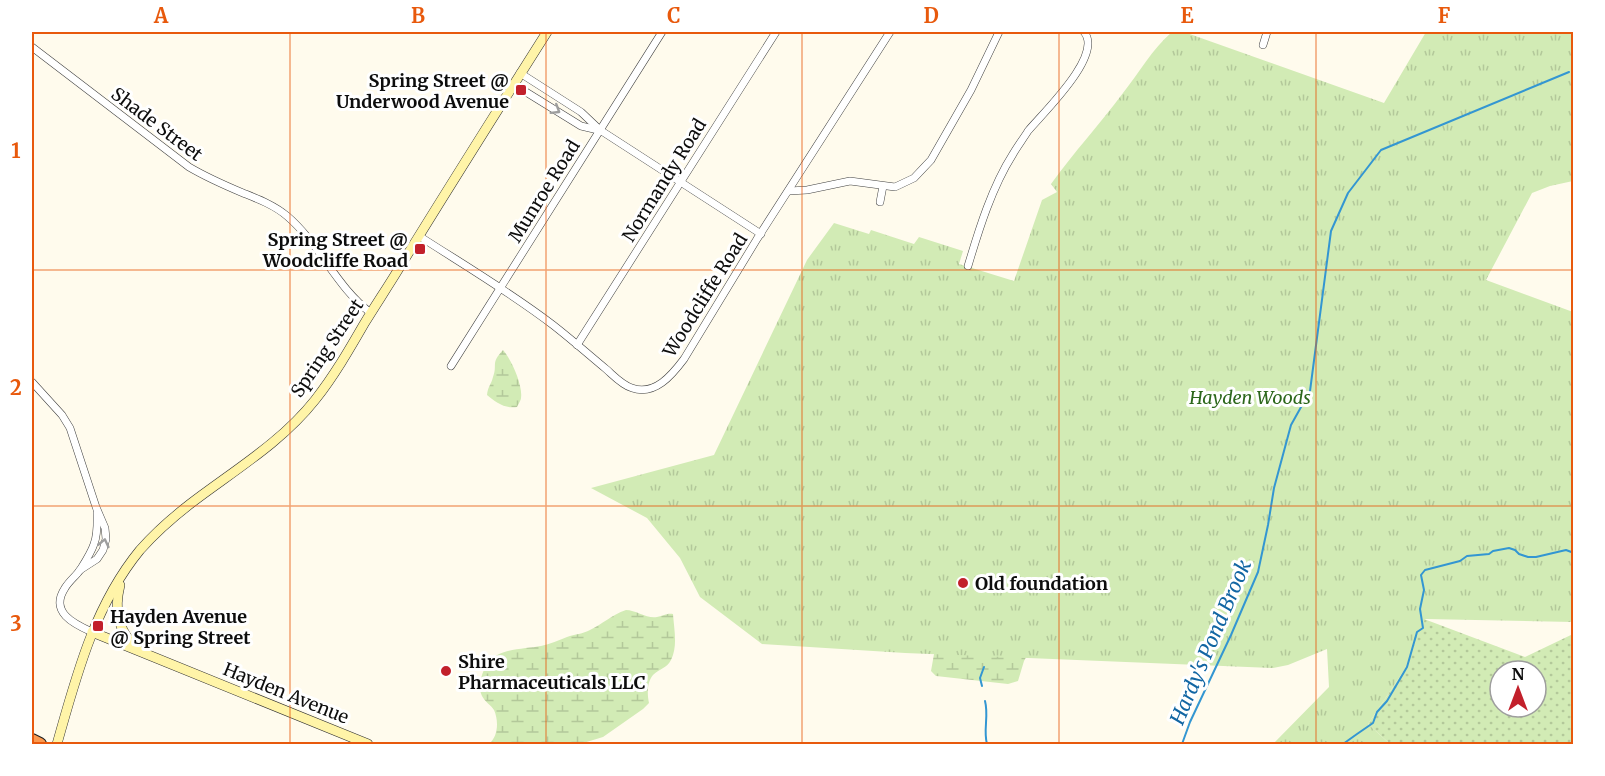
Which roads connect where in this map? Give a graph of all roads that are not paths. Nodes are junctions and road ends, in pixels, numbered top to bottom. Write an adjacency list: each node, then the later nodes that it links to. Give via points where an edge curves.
1 (547, 32): 10 (main road, Spring Street)
2 (662, 32): 12 (street, Munroe Road)
3 (776, 32): 13 (street, Normandy Road)
4 (890, 32): 15 (street, Woodcliffe Road)
5 (999, 32): 14 (street, via 931,160 914,178 895,187)
6 (1084, 32): 19 (street, via 1088,49 1081,65 1012,156 978,232)
7 (1267, 32): 8 (street)
8 (1263, 45)
9 (32, 47): 21 (street, Shade Street, via 189,167 286,215 347,291)
10 (520, 73): 11 (main road, Spring Street); 12 (street, via 581,112)
11 (513, 84): 12 (street, one-way to 12, via 581,126); 18 (main road, Spring Street)
12 (600, 130): 13 (street); 20 (street, Munroe Road)
13 (681, 182): 17 (street); 22 (street, Normandy Road)
14 (884, 186): 15 (street, via 850,181); 16 (street)
15 (789, 190): 17 (street, Woodcliffe Road)
16 (880, 201)
17 (761, 234): 22 (street, Woodcliffe Road, via 684,359 672,376 656,387 632,388)
18 (419, 236): 20 (street, Woodcliffe Road); 21 (main road, Spring Street)
19 (968, 266)
20 (501, 287): 22 (street, Woodcliffe Road); 23 (street, Munroe Road)
21 (371, 313): 25 (main road, Spring Street, via 341,364 302,416 171,520 142,548)
22 (577, 345)
23 (451, 366)
24 (32, 382): 26 (street, via 67,422 96,507 95,540 61,599 65,616)
25 (124, 574): 26 (main road, Spring Street); 27 (main road, via 117,601 118,620 129,640)
26 (92, 632): 27 (main road, Hayden Avenue); 30 (main road, Spring Street)
27 (145, 653): 31 (main road, Hayden Avenue)
28 (32, 740): 29 (highway)
29 (40, 744)
30 (57, 744)
31 (368, 744)

